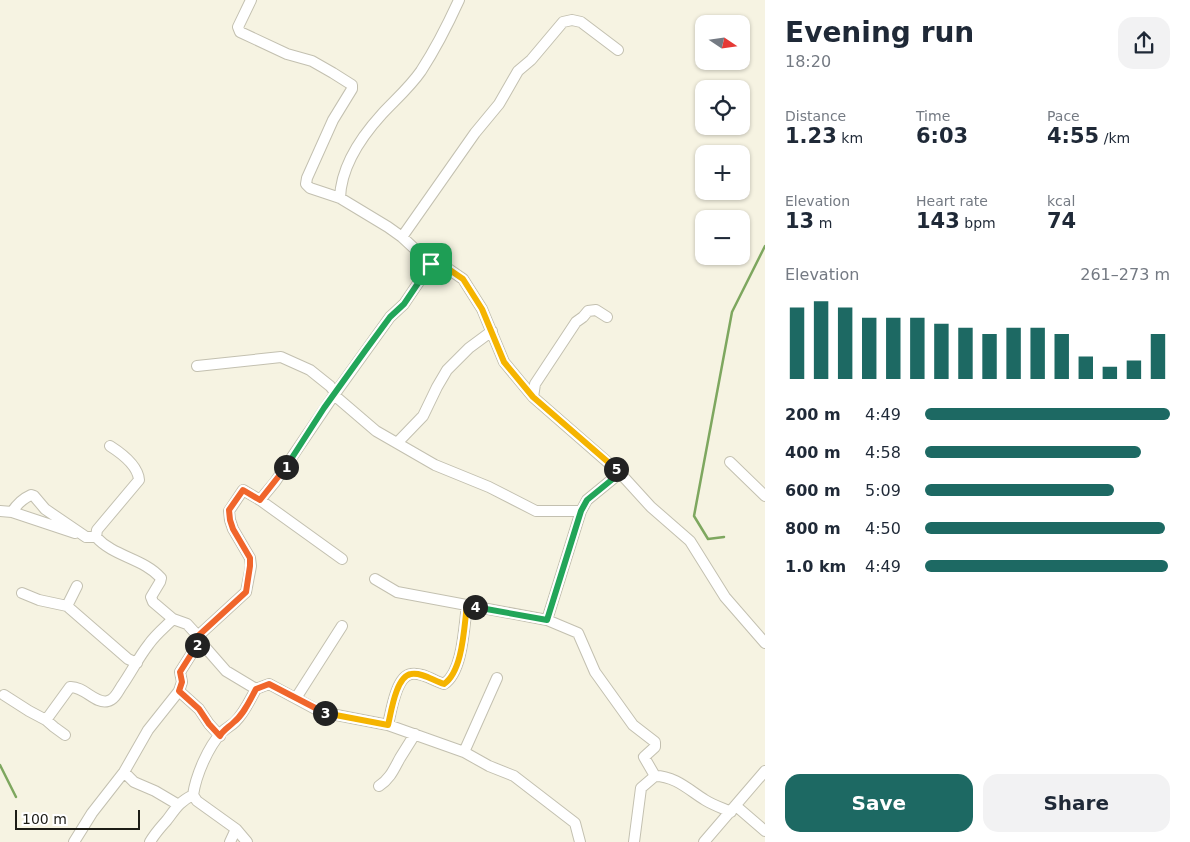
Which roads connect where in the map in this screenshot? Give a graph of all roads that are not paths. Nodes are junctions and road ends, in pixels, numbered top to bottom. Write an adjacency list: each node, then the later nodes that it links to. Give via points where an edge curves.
1 (251, 0): 4 (street, via 240,21 240,32 287,54 312,61 352,86 333,120 306,184)
2 (460, 0): 4 (street, via 421,71 380,116 357,149 345,170)
3 (618, 50): 5 (street, via 581,22 563,22 518,71 499,104)
4 (340, 198): 5 (street)
5 (402, 237): 6 (street)
6 (431, 264): 8 (street, via 447,268 463,279); 10 (street)
7 (608, 317): 11 (street, via 596,310 588,311 576,322 535,384)
8 (492, 332): 11 (street, via 504,362); 12 (street, via 469,348 448,370 423,416)
9 (198, 366): 10 (street, via 281,358 310,370 330,386)
10 (334, 395): 12 (street, via 376,431); 17 (street)
11 (533, 397): 15 (street)
12 (397, 443): 19 (street, via 435,466 489,487 536,511)
13 (110, 446): 21 (street, via 126,458 139,475 139,480)
14 (730, 462): 16 (street)
15 (620, 473): 19 (street, via 587,500); 32 (street, via 651,507 690,541 725,597)
16 (765, 496)
17 (260, 500): 22 (street); 31 (street, via 243,490 229,510 233,529 250,558 246,592)
18 (0, 511): 20 (street)
19 (581, 511): 29 (street)
20 (12, 512): 21 (street); 21 (street, via 16,504 31,495 44,509)
21 (91, 537): 28 (street, via 157,573 161,578 153,602)
22 (342, 559)
23 (375, 579): 26 (street, via 397,592)
24 (77, 586): 27 (street)
25 (22, 593): 27 (street)
26 (467, 605): 29 (street); 40 (street, via 460,653 449,681 444,684 410,674 403,678)
27 (67, 606): 33 (street, via 98,635)
28 (173, 619): 31 (street, via 187,624); 33 (street, via 148,645)
29 (547, 620): 47 (street, via 578,633 594,672 633,725 655,742 655,747 644,757)
30 (342, 626): 38 (street)
31 (200, 637): 35 (street, via 226,670); 36 (street, via 180,672 182,682)
32 (765, 643)
33 (137, 663): 39 (street, via 111,701 99,700 80,688 70,687)
34 (497, 678): 44 (street)
35 (256, 689): 38 (street, via 269,684); 43 (street, via 240,716)
36 (179, 691): 43 (street, via 199,709); 46 (street, via 148,730)
37 (4, 695): 39 (street)
38 (296, 698): 40 (street, via 321,712)
39 (46, 720): 42 (street)
40 (388, 725): 41 (street)
41 (415, 734): 44 (street); 48 (street, via 394,771)
42 (65, 735)
43 (220, 736): 49 (street, via 198,772)
44 (464, 752): 58 (street, via 514,776 546,800 575,823)
45 (765, 771): 51 (street)
46 (124, 772): 50 (street, via 134,782); 54 (street)
47 (655, 776): 51 (street, via 678,782 705,800); 59 (street, via 641,788)
48 (379, 786)
49 (193, 795): 50 (street); 52 (street)
50 (177, 804): 55 (street)
51 (733, 809): 53 (street); 60 (street)
52 (236, 829): 56 (street); 57 (street)
53 (765, 831)
54 (74, 842)
55 (150, 842)
56 (230, 842)
57 (247, 842)
58 (580, 842)
59 (634, 842)
60 (704, 842)

